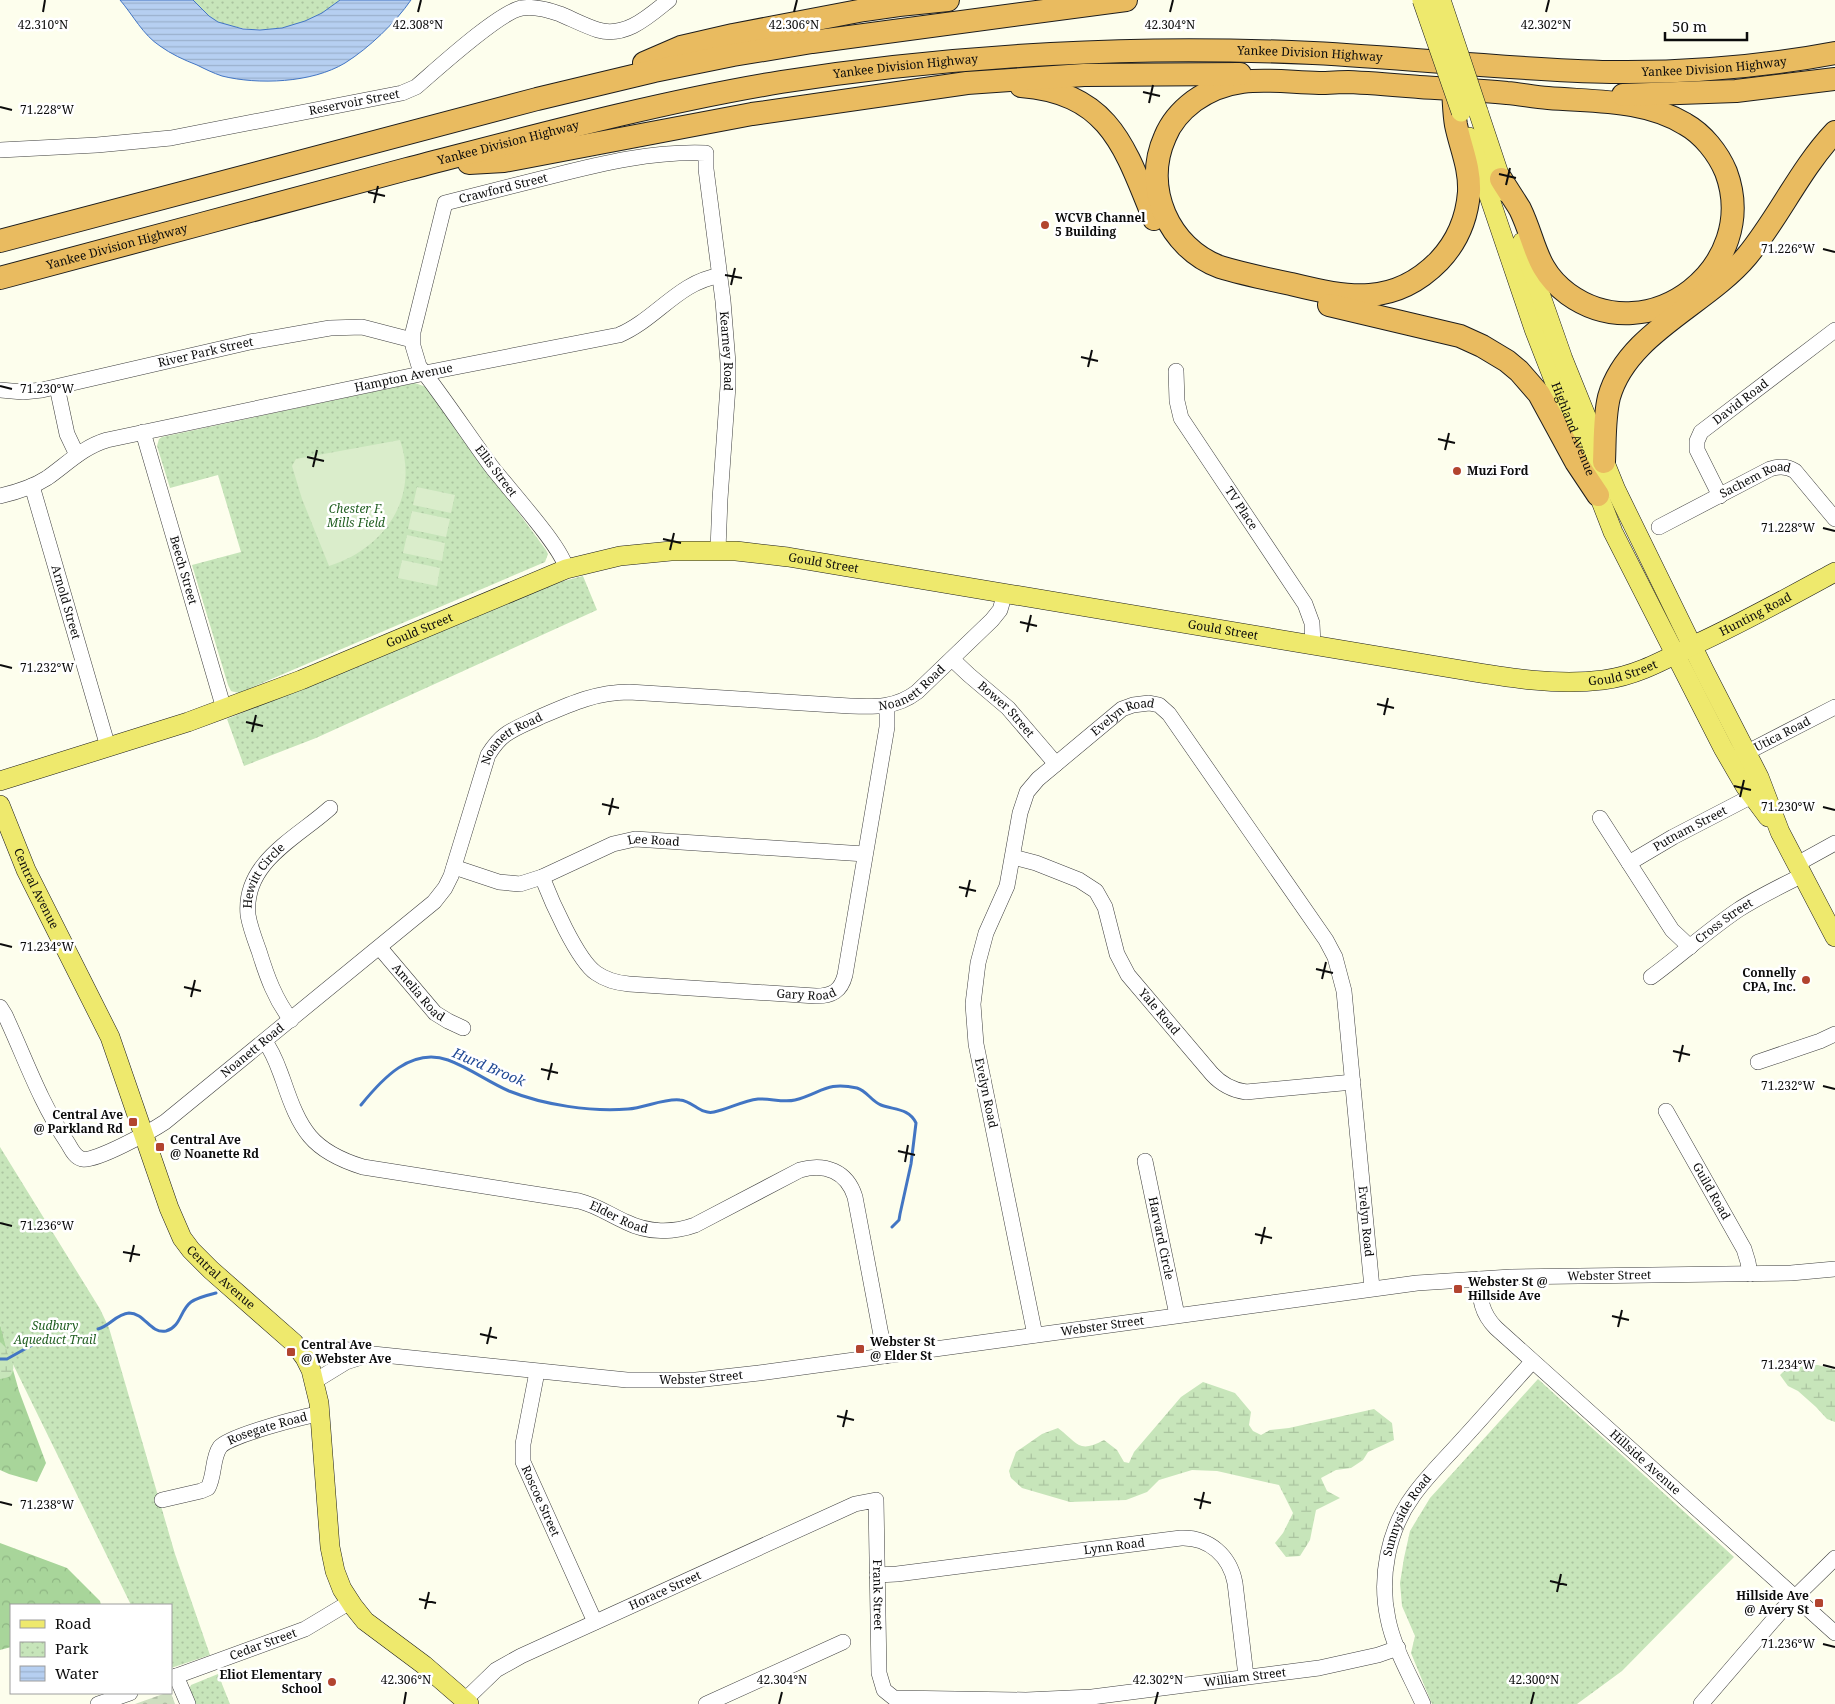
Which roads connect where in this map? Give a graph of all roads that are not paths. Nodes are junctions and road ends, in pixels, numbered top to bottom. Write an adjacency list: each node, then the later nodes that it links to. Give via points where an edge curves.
1 (669, 0): 15 (street, Reservoir Street, via 639,22 610,31 598,30 547,10 517,9 497,21 416,86 402,93 171,138)
2 (948, 0): 6 (highway)
3 (1126, 0): 10 (highway, via 772,48)
4 (1422, 0): 13 (main road, Highland Avenue, bridge)
5 (1440, 0): 13 (main road, Highland Avenue, bridge)
6 (908, 2): 10 (highway, via 681,47)
7 (1835, 53): 17 (highway, Yankee Division Highway, via 1713,69 1633,72 1228,50 1094,52 975,59 833,74 700,97)
8 (1835, 79): 12 (highway, via 1694,94)
9 (1348, 82): 11 (highway, via 1287,75 1142,73 1019,78); 12 (highway); 13 (highway, via 1237,82 1212,90 1181,112 1163,141 1157,168 1160,199 1177,236 1203,259 1220,267 1335,294 1372,295 1411,283 1445,254 1464,220 1469,180 1456,125)
10 (588, 86): 19 (highway)
11 (930, 89): 17 (highway, via 752,114 504,161); 32 (highway, via 1031,88 1067,97 1091,110 1123,146 1163,238 1184,260 1204,274 1452,334 1488,349 1519,371 1538,394)
12 (1507, 93): 18 (highway, via 1634,106 1689,126 1714,150 1726,173 1732,201 1729,236 1715,266 1682,297 1643,312 1604,311 1572,296 1549,276 1536,254 1520,210)
13 (1462, 107): 18 (main road, Highland Avenue); 32 (main road, Highland Avenue, via 1534,329)
14 (1835, 132): 30 (highway, via 1740,264 1648,338 1627,362 1608,403)
15 (0, 150)
16 (706, 153): 20 (street, Kearney Road); 23 (street, Crawford Street, via 619,160 445,203)
17 (412, 168): 21 (highway, Yankee Division Highway)
18 (1501, 179): 30 (main road, Highland Avenue, via 1556,340)
19 (0, 241)
20 (720, 276): 25 (street, Hampton Avenue, via 694,284 619,335); 37 (street, Kearney Road, via 728,374)
21 (0, 278)
22 (1835, 330): 34 (street, David Road, via 1701,432 1697,450)
23 (412, 340): 25 (street, via 414,355); 26 (street, River Park Street, via 362,327 330,328 250,342)
24 (1176, 371): 41 (street, TV Place, via 1181,418 1305,604 1312,623)
25 (425, 373): 28 (street, Hampton Avenue); 38 (street, Ellis Street, via 492,467 554,545)
26 (57, 387): 27 (street, River Park Street, via 29,392); 29 (street, via 67,434)
27 (0, 390)
28 (142, 432): 29 (street, Hampton Avenue, via 99,442); 47 (street, Beech Street)
29 (77, 456): 31 (street, Hampton Avenue)
30 (1604, 462): 42 (main road, Highland Avenue)
31 (32, 486): 33 (street, Hampton Avenue); 48 (street, Arnold Street)
32 (1598, 495): 43 (main road, Highland Avenue, via 1626,560)
33 (0, 496)
34 (1720, 496): 35 (street, Sachem Road, via 1770,469 1787,467 1798,474); 36 (street, Sachem Road)
35 (1835, 519)
36 (1659, 528)
37 (718, 550): 38 (main road, Gould Street, via 671,550); 40 (main road, Gould Street, via 803,559)
38 (566, 568): 47 (main road, Gould Street, via 313,676)
39 (1835, 572): 42 (main road, Hunting Road)
40 (1005, 593): 41 (main road, Gould Street); 44 (street, Noanett Road, via 997,615)
41 (1313, 645): 43 (main road, Gould Street, via 1510,678 1558,682 1617,678)
42 (1693, 646): 43 (main road, Hunting Road); 49 (main road, Highland Avenue)
43 (1675, 655): 49 (main road, Highland Avenue)
44 (952, 659): 45 (street, Noanett Road, via 912,696); 50 (street, Bower Street, via 1003,704)
45 (887, 706): 58 (street, Gary Road, via 887,728); 61 (street, Noanett Road, via 629,692 582,699 518,727 496,743 485,763)
46 (1835, 707): 49 (street, Utica Road)
47 (224, 709): 48 (main road, Gould Street)
48 (108, 747): 51 (main road, Gould Street)
49 (1739, 757): 52 (main road, Highland Avenue); 56 (main road, Highland Avenue, via 1759,777)
50 (1056, 764): 59 (street, Evelyn Road, via 1034,783 1025,797); 74 (street, Evelyn Road, via 1127,707 1149,703 1166,711 1330,948 1344,991)
51 (0, 781)
52 (1752, 796): 56 (main road, Highland Avenue); 60 (street, Putnam Street)
53 (0, 805): 76 (main road, Central Avenue, via 26,870 108,1032)
54 (330, 808): 69 (street, Hewitt Circle, via 262,865 248,899 249,920 270,984)
55 (1600, 818): 60 (street)
56 (1780, 832): 62 (main road, Highland Avenue)
57 (1835, 843): 62 (street, Cross Street)
58 (865, 854): 63 (street, Lee Road, via 634,839 613,844); 63 (street, Gary Road, via 844,980 837,992 828,995 629,984 607,979 582,959)
59 (1013, 857): 74 (street, Yale Road, via 1036,862 1079,880 1096,891 1105,907 1117,954 1128,975 1223,1084 1246,1092); 83 (street, Evelyn Road, via 1007,886 980,952 973,1013 978,1054)
60 (1629, 863): 65 (street, via 1672,930)
61 (454, 867): 63 (street, Lee Road, via 506,884 520,884); 66 (street, Noanett Road, via 445,888 434,902)
62 (1800, 869): 64 (main road, Highland Avenue); 65 (street, Cross Street)
63 (542, 877)
64 (1835, 937)
65 (1690, 947): 67 (street, Cross Street)
66 (380, 948): 69 (street, Noanett Road); 70 (street, Amelia Road, via 435,1013)
67 (1651, 977)
68 (0, 1007): 76 (street, Noanett Road, via 49,1114 78,1158 91,1159)
69 (291, 1020): 72 (street, Noanett Road)
70 (463, 1028)
71 (1835, 1034): 73 (street)
72 (265, 1042): 76 (street, Noanett Road, via 165,1122); 86 (street, Elder Road, via 304,1129 327,1152 363,1167 579,1201 635,1226 660,1231 696,1225 800,1170 819,1167 832,1170 847,1181 855,1197)
73 (1758, 1062)
74 (1353, 1082): 81 (street, Evelyn Road)
75 (1666, 1111): 79 (street, Guild Road, via 1744,1249)
76 (144, 1134): 84 (main road, Central Avenue, via 169,1208 186,1244)
77 (1145, 1161): 82 (street, Harvard Circle)
78 (1835, 1269): 79 (street, Webster Street)
79 (1750, 1274): 80 (street, Webster Street)
80 (1480, 1279): 81 (street, Webster Street); 87 (street, Hillside Avenue, via 1480,1301 1486,1318)
81 (1372, 1288): 82 (street, Webster Street)
82 (1177, 1315): 83 (street, Webster Street)
83 (1035, 1335): 86 (street, Webster Street)
84 (302, 1354): 85 (street, Webster Street, via 338,1348); 89 (main road, Central Avenue)
85 (373, 1354): 88 (street, Webster Street); 89 (street, Webster Street, via 346,1362)
86 (885, 1356): 88 (street, Webster Street, via 696,1380 627,1380)
87 (1532, 1362): 95 (street, Hillside Avenue); 100 (street, Sunnyside Road, via 1419,1488 1400,1517 1388,1553 1385,1589 1388,1621)
88 (537, 1372): 97 (street, Roscoe Street, via 523,1444 523,1462)
89 (315, 1381): 90 (main road, Central Avenue)
90 (320, 1414): 91 (street, Rosegate Road, via 296,1418 225,1442 217,1453 208,1488); 96 (main road, Central Avenue, via 330,1547 338,1580)
91 (162, 1500)
92 (876, 1500): 94 (street, Frank Street); 97 (street, Horace Street, via 855,1504)
93 (1835, 1558): 95 (street)
94 (877, 1574): 101 (street, Lynn Road, via 1181,1538 1198,1540 1217,1550 1232,1570); 103 (street, Frank Street, via 879,1674)
95 (1795, 1597): 98 (street, Hillside Avenue); 110 (street)
96 (350, 1602): 102 (street, Cedar Street, via 304,1629); 105 (main road, Central Avenue, via 374,1628)
97 (595, 1622): 105 (street, Horace Street, via 504,1665 490,1675)
98 (1835, 1634)
99 (843, 1642): 108 (street)
100 (1398, 1648): 101 (street, William Street, via 1330,1666); 109 (street, Sunnyside Road)
101 (1246, 1676): 103 (street, William Street, via 1048,1700 903,1700)
102 (174, 1677): 107 (street)
103 (884, 1690)
104 (127, 1694): 106 (street)
105 (467, 1702)
106 (98, 1704)
107 (188, 1704)
108 (706, 1704)
109 (1423, 1704)
110 (1702, 1704)

